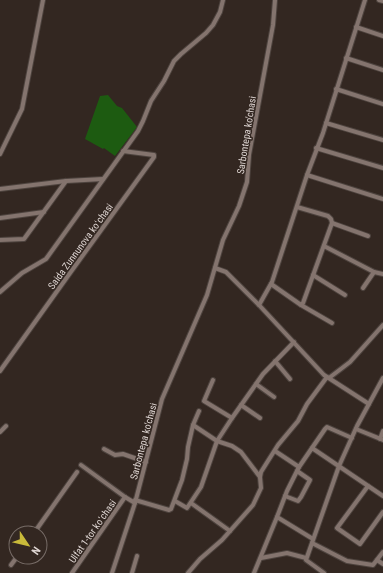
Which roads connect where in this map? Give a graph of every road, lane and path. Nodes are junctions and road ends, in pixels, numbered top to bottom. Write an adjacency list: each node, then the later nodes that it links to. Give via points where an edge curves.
1 (43, 0): 17 (street, via 22,109)
2 (223, 0): 16 (street, via 220,12 206,34 174,61 151,101 143,121)
3 (275, 0): 31 (street, Sarbontepa ko'chasi, via 273,26 249,155 247,182 239,206 222,240)
4 (366, 0): 7 (street)
5 (379, 0): 6 (street)
6 (383, 1)
7 (356, 28): 8 (street); 9 (street)
8 (383, 36)
9 (346, 58): 10 (street); 11 (street)
10 (383, 70)
11 (336, 90): 12 (street); 13 (street)
12 (383, 104)
13 (326, 123): 14 (street); 15 (street)
14 (383, 140)
15 (316, 148): 18 (street); 19 (street)
16 (123, 151): 20 (street); 45 (street, Saida Zunnunova koʻchasi, via 154,155 154,158)
17 (0, 154)
18 (383, 168)
19 (307, 175): 23 (street); 24 (street)
20 (103, 179): 21 (street); 37 (street, via 46,258 22,273)
21 (66, 181): 22 (street); 25 (street)
22 (0, 188)
23 (383, 199)
24 (297, 207): 27 (street, via 328,216); 35 (street)
25 (44, 212): 26 (street); 29 (street, via 24,238)
26 (0, 218)
27 (332, 223): 28 (street); 30 (street)
28 (368, 236)
29 (0, 240)
30 (324, 246): 32 (street); 34 (street)
31 (215, 268): 39 (street, via 226,272); 68 (street, Sarbontepa ko'chasi, via 207,295 162,399)
32 (374, 272): 33 (street); 36 (street)
33 (382, 273)
34 (313, 275): 38 (street); 40 (street)
35 (271, 284): 39 (street); 40 (street)
36 (363, 288)
37 (0, 292)
38 (345, 294)
39 (259, 305): 43 (street)
40 (301, 305): 41 (street)
41 (332, 323)
42 (383, 325): 46 (street, via 350,362)
43 (294, 342): 44 (street); 46 (street)
44 (275, 361): 48 (street); 50 (street)
45 (0, 371)
46 (328, 378): 52 (street); 67 (street)
47 (383, 378): 52 (street)
48 (290, 379)
49 (213, 380): 55 (street, via 204,401)
50 (256, 384): 51 (street); 53 (street)
51 (274, 397)
52 (369, 404): 59 (street)
53 (241, 405): 55 (street); 56 (street)
54 (199, 411): 57 (street)
55 (232, 418): 64 (street)
56 (260, 418)
57 (193, 425): 64 (street); 78 (street)
58 (6, 426): 61 (street)
59 (356, 429): 62 (street); 63 (street)
60 (383, 431): 63 (street)
61 (0, 432)
62 (352, 438): 65 (street, via 328,427); 70 (street)
63 (381, 440)
64 (217, 441): 73 (street, via 241,452); 80 (street, via 201,486)
65 (312, 448): 70 (street); 71 (street)
66 (104, 449): 68 (street, via 115,455 123,454)
67 (275, 451): 71 (street); 73 (street)
68 (146, 462): 79 (street, Sarbontepa ko'chasi)
69 (81, 466): 77 (street)
70 (339, 466): 74 (street); 85 (street)
71 (298, 469): 75 (street); 75 (street, via 310,480 298,501)
72 (77, 472): 83 (street)
73 (260, 477): 84 (street, via 261,488 253,505)
74 (368, 486): 76 (street); 81 (street, via 337,528 360,544)
75 (285, 496): 82 (street)
76 (383, 496)
77 (125, 497): 79 (street); 92 (street, Ulfat 1-tor koʻchasi)
78 (175, 501): 79 (street, via 169,510); 80 (street, via 187,508)
79 (135, 502): 93 (street, Sarbontepa ko'chasi)
80 (191, 503): 84 (street)
81 (383, 512)
82 (277, 517): 85 (street); 88 (street)
83 (40, 525)
84 (230, 531): 95 (street)
85 (313, 541): 89 (street); 90 (street, via 347,561 374,565)
86 (383, 552): 90 (street)
87 (137, 556): 94 (street)
88 (261, 558): 89 (street, via 287,553); 96 (street)
89 (306, 558): 97 (street, via 306,561)
90 (377, 560): 91 (street)
91 (383, 564)
92 (72, 573)
93 (112, 573)
94 (132, 573)
95 (188, 573)
96 (254, 573)
97 (324, 573)

